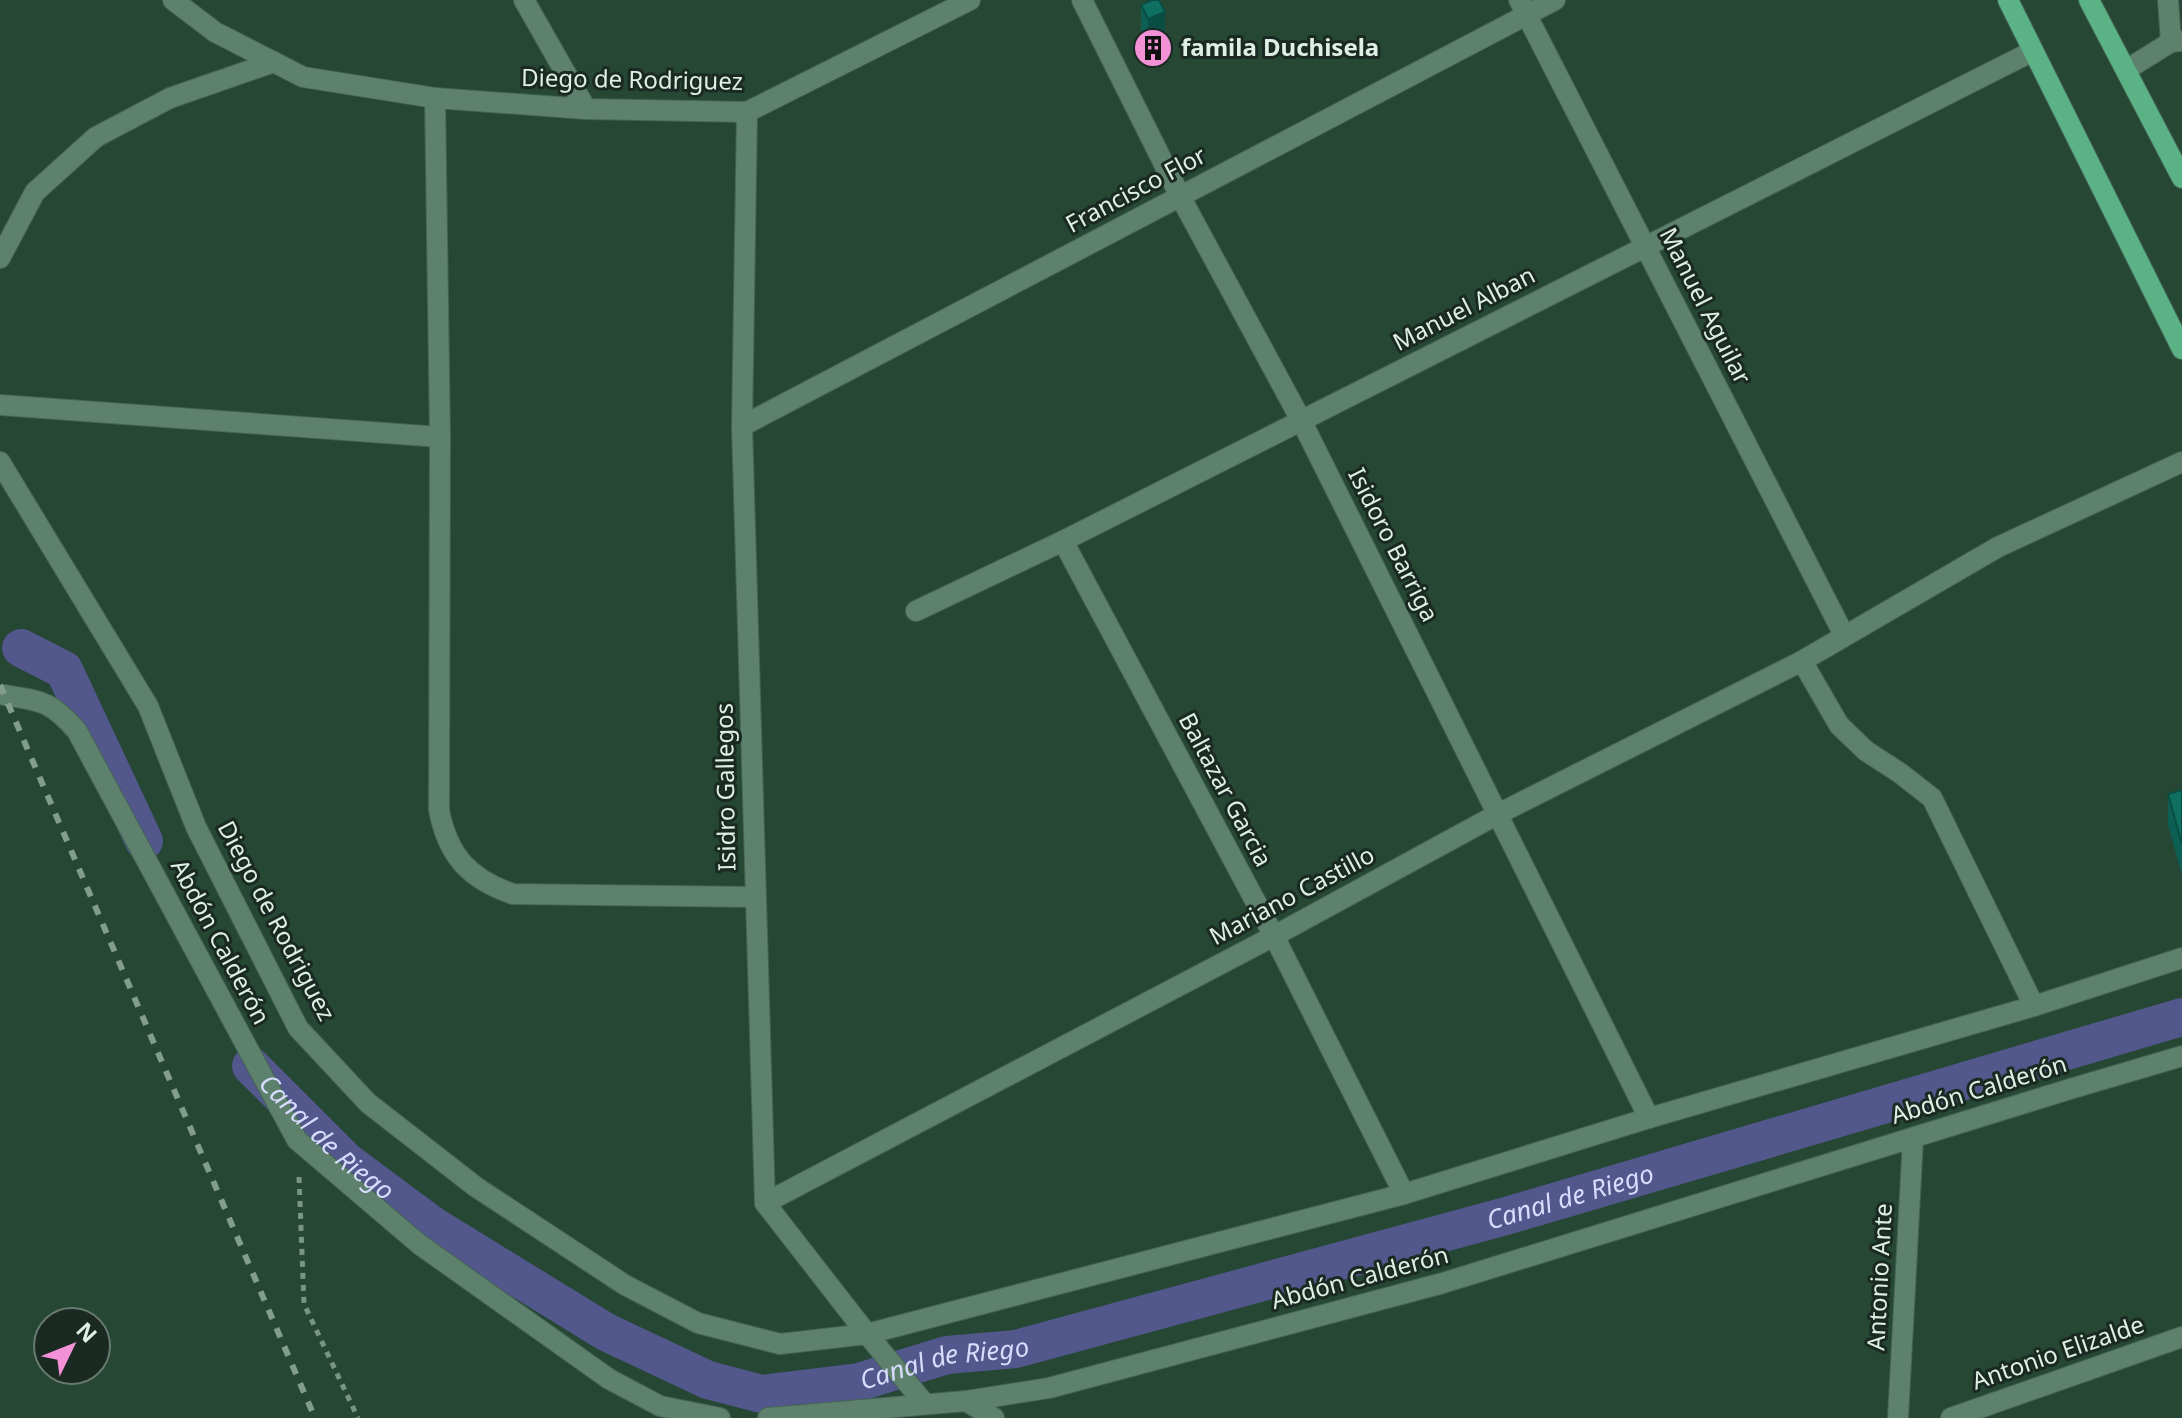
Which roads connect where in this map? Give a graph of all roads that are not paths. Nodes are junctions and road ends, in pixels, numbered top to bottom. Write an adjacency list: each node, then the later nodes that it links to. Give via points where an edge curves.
1 (173, 0): 12 (street, Diego de Rodriguez, via 215,32)
2 (524, 0): 15 (street)
3 (970, 0): 16 (street, Diego de Rodriguez)
4 (1082, 0): 18 (street, Isidoro Barriga)
5 (1555, 0): 9 (street, Francisco Flor)
6 (2008, 0): 11 (main road)
7 (2089, 0): 13 (main road)
8 (2168, 0): 10 (street)
9 (1523, 7): 18 (street, Francisco Flor); 19 (street, Manuel Aguilar)
10 (2177, 41): 13 (street)
11 (2033, 51): 19 (street, Manuel Alban); 21 (main road)
12 (274, 62): 14 (street, Diego de Rodriguez, via 303,77); 20 (street, via 170,98 96,137 35,192)
13 (2126, 70): 17 (main road)
14 (435, 98): 15 (street, Diego de Rodriguez); 25 (street)
15 (586, 109): 16 (street, Diego de Rodriguez)
16 (747, 112): 24 (street, Isidro Gallegos)
17 (2182, 178)
18 (1180, 196): 23 (street, Isidoro Barriga); 24 (street, Francisco Flor)
19 (1646, 247): 23 (street, Manuel Alban); 30 (street, Manuel Aguilar)
20 (0, 258)
21 (2182, 349)
22 (0, 405): 25 (street)
23 (1301, 420): 28 (street, Manuel Alban); 33 (street, Isidoro Barriga)
24 (742, 426): 34 (street, Isidro Gallegos)
25 (440, 437): 34 (street, via 439,810 461,863 476,877 513,894)
26 (0, 462): 44 (street, Diego de Rodriguez, via 148,706 196,827 298,1028 368,1103 476,1187 625,1285 698,1323 780,1344)
27 (2182, 462): 30 (street, Mariano Castillo, via 1998,547)
28 (1063, 541): 29 (street, Manuel Alban); 35 (street, Baltazar Garcia)
29 (916, 611)
30 (1844, 635): 31 (street, Mariano Castillo)
31 (1802, 661): 33 (street, Mariano Castillo); 37 (street, via 1839,725 1932,798)
32 (2, 695): 47 (street, Abdón Calderón, via 59,710 77,731 297,1140 419,1244 609,1379 660,1406)
33 (1498, 814): 35 (street, Mariano Castillo); 39 (street, Isidoro Barriga)
34 (754, 897): 42 (street, Isidro Gallegos)
35 (1274, 936): 41 (street, Baltazar Garcia); 42 (street, Mariano Castillo)
36 (2182, 958): 37 (street, Diego de Rodriguez)
37 (2034, 1006): 39 (street, Diego de Rodriguez)
38 (2182, 1056): 40 (street, Abdón Calderón)
39 (1649, 1118): 41 (street, Diego de Rodriguez)
40 (1913, 1139): 46 (street, Abdón Calderón, via 1443,1283 1049,1388); 50 (street, Antonio Ante)
41 (1404, 1194): 44 (street, Diego de Rodriguez)
42 (765, 1203): 44 (street)
43 (2182, 1337): 51 (street, Antonio Elizalde)
44 (872, 1340): 45 (street)
45 (922, 1400): 46 (street, Abdón Calderón); 48 (street, Abdón Calderón)
46 (966, 1401): 49 (street)
47 (720, 1418)
48 (768, 1418)
49 (994, 1418)
50 (1898, 1418)
51 (1951, 1418)

